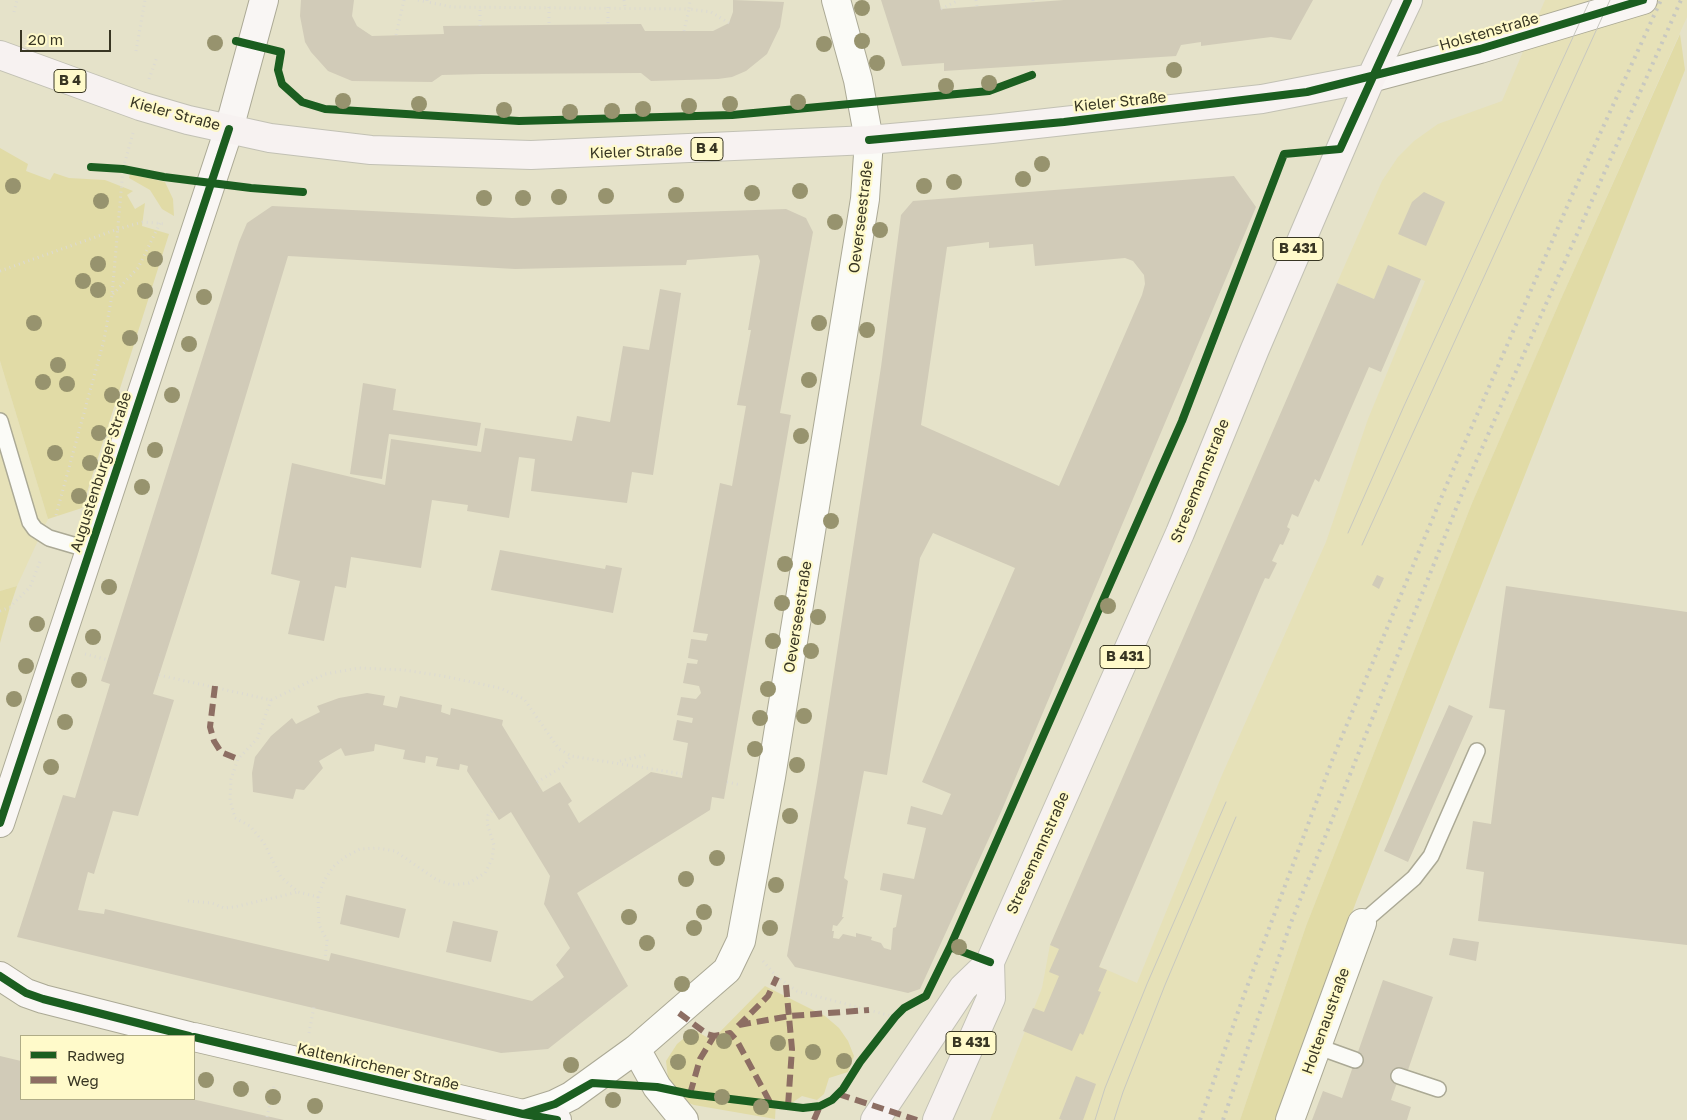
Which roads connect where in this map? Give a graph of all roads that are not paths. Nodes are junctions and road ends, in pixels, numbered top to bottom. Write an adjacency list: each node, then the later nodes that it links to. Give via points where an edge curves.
1 (264, 0): 7 (street, Augustenburger Straße)
2 (836, 0): 8 (street, Oeverseestraße, via 858,80)
3 (1408, 0): 6 (main road, Stresemannstraße)
4 (1643, 0): 6 (street, Holstenstraße)
5 (0, 55): 7 (main road, Kieler Straße / B 4, via 140,106)
6 (1371, 78): 8 (main road, Kieler Straße / B 4, via 1262,100); 14 (main road, Stresemannstraße / B 431, via 1201,482)
7 (229, 129): 8 (main road, Kieler Straße / B 4, via 371,150 531,155); 10 (street, Augustenburger Straße)
8 (869, 140): 19 (street, Oeverseestraße, via 864,207 772,778 740,942 727,970)
9 (0, 421): 10 (lane, via 26,514 35,529 50,538)
10 (90, 550): 12 (street, Augustenburger Straße)
11 (1477, 751): 13 (lane, via 1431,856 1414,878)
12 (0, 823)
13 (1362, 923): 18 (street, Holtenaustraße)
14 (990, 962): 26 (main road, Stresemannstraße / B 431, via 964,988); 27 (main road, Stresemannstraße / B 431, via 991,998)
15 (0, 976): 16 (street, via 26,993 43,999)
16 (185, 1035)
17 (195, 1038): 23 (street, Kaltenkirchener Straße)
18 (1316, 1046): 20 (lane); 28 (street, Holtenaustraße)
19 (636, 1049): 23 (street, Oeverseestraße, via 571,1096); 25 (street, via 657,1087)
20 (1355, 1060)
21 (1399, 1076): 22 (lane)
22 (1438, 1090)
23 (523, 1114): 24 (street, Kaltenkirchener Straße)
24 (557, 1120)
25 (684, 1120)
26 (875, 1120)
27 (937, 1120)
28 (1290, 1120)

